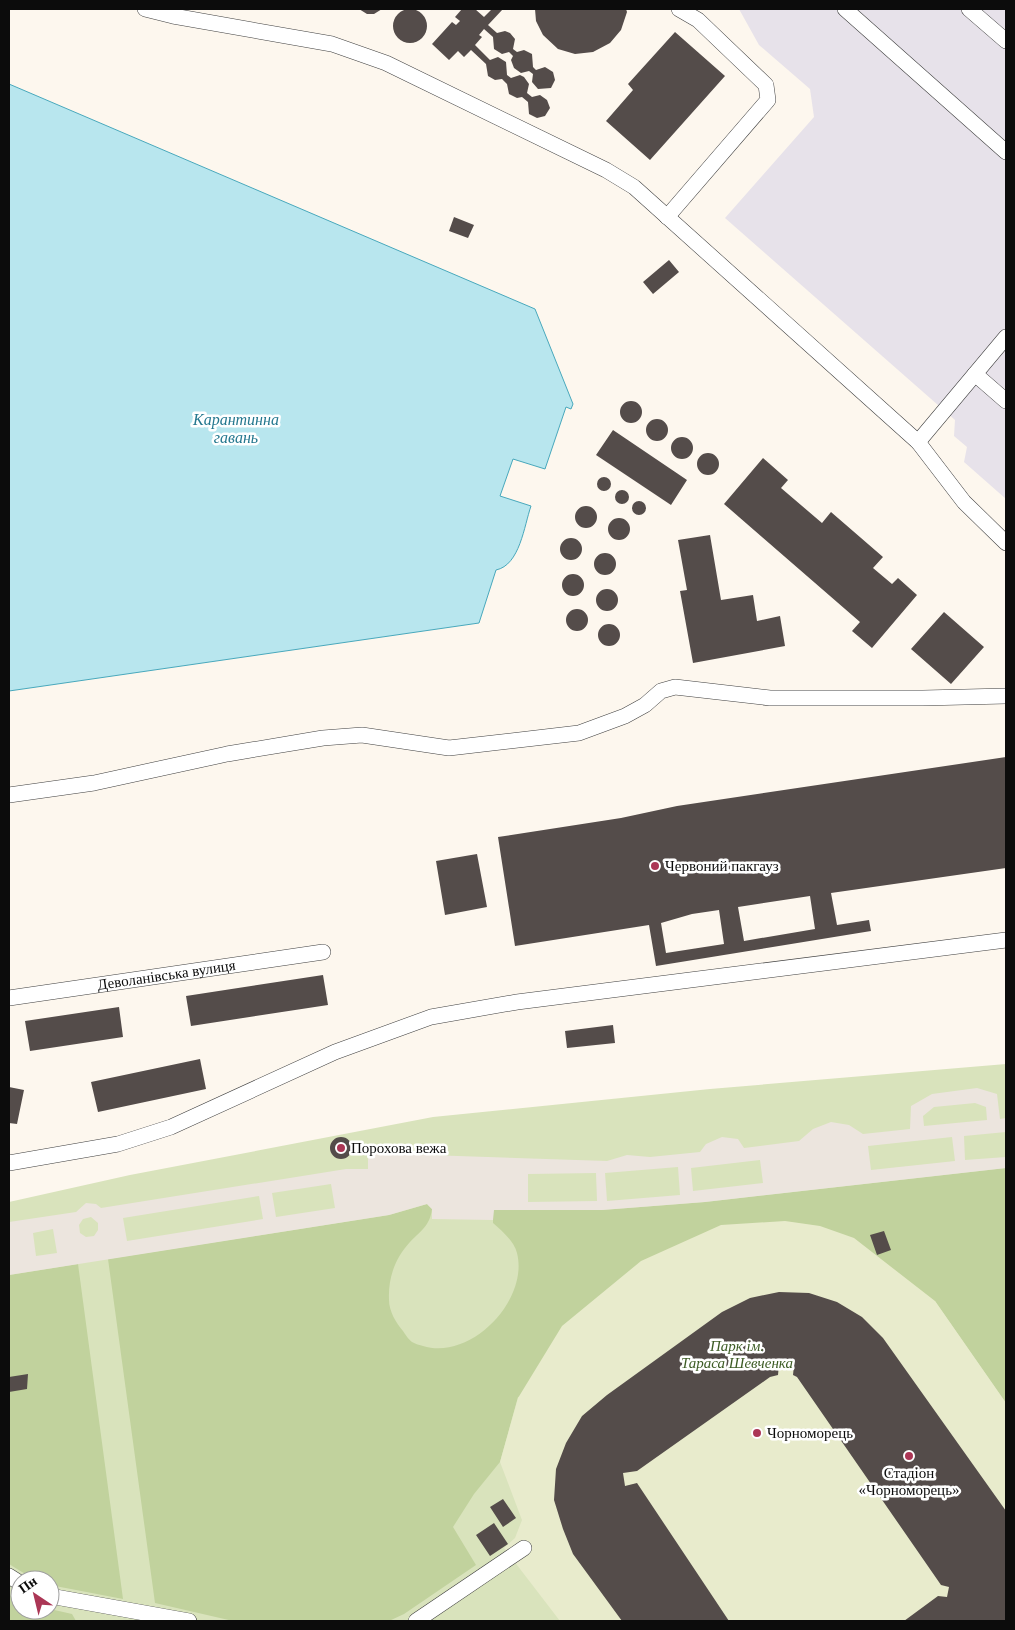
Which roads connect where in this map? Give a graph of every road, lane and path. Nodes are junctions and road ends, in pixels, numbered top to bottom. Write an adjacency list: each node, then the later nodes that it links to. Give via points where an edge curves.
1 (145, 9): 7 (street, via 332,44 386,63 606,170 634,187)
2 (678, 9): 7 (street, via 698,20 766,85 768,100)
3 (845, 9): 6 (street)
4 (969, 9): 5 (street)
5 (1006, 41)
6 (1006, 152)
7 (668, 218): 11 (street)
8 (1006, 336): 9 (street)
9 (975, 374): 10 (street); 11 (street)
10 (1006, 401)
11 (918, 442): 12 (street, via 964,502)
12 (1006, 543)
13 (1006, 696): 14 (street, via 770,698 676,687 661,691 625,716 579,733 449,748 362,735 323,738 227,754 94,783)
14 (9, 794)
15 (1006, 940): 18 (street, via 517,1002 432,1017 335,1052 171,1127 118,1144)
16 (323, 952): 17 (street, Деволанівська вулиця)
17 (9, 998)
18 (9, 1163)
19 (524, 1548): 22 (street)
20 (60, 1598): 21 (street)
21 (189, 1621)
22 (416, 1621)

